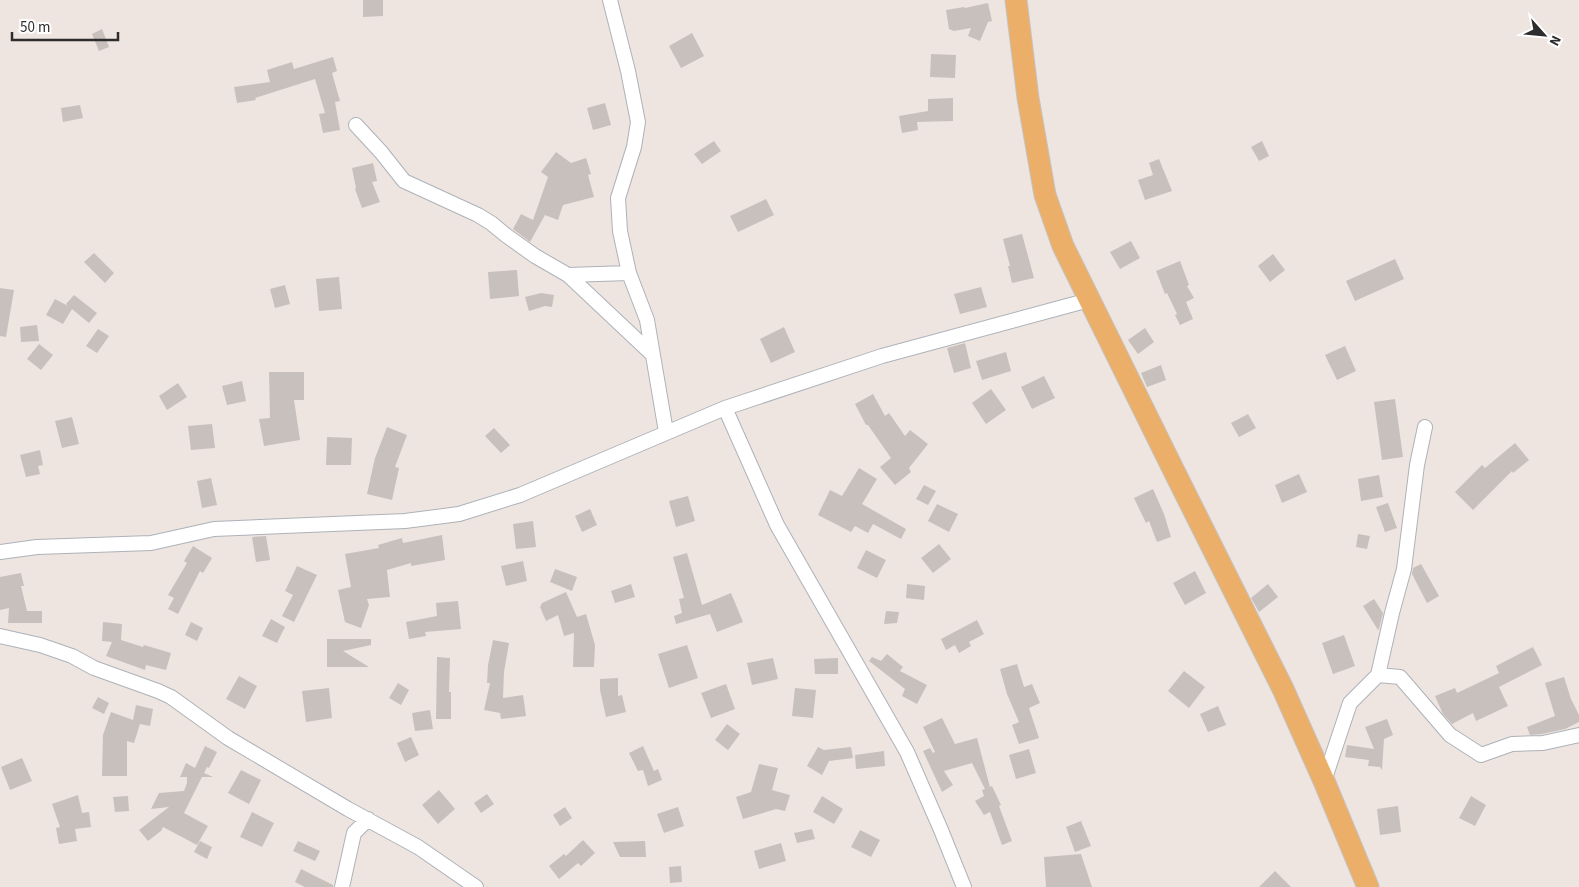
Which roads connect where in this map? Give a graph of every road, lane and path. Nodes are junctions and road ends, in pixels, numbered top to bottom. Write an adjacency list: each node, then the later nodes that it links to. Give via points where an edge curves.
1 (610, 0): 4 (street, via 638,122 618,198 620,231)
2 (1016, 0): 6 (main road, via 1028,98 1045,195 1063,246)
3 (356, 125): 5 (street, via 404,181 478,215)
4 (629, 273): 5 (street); 7 (street, via 648,320)
5 (568, 275): 7 (street)
6 (1089, 300): 8 (street, via 882,356); 15 (main road, via 1283,689)
7 (653, 354): 10 (street)
8 (725, 408): 10 (street); 19 (street, via 777,525 907,752)
9 (1425, 427): 13 (street, via 1404,569)
10 (666, 432): 11 (street, via 520,495 459,514 405,521 214,528 151,543 37,547)
11 (0, 552)
12 (0, 636): 16 (street, via 72,656 94,668 171,697 228,738)
13 (1378, 675): 14 (street, via 1400,677 1450,735 1481,755 1512,744 1543,743); 15 (street, via 1350,703)
14 (1579, 735)
15 (1324, 781): 20 (main road)
16 (368, 819): 17 (street, via 354,833); 18 (street, via 418,847)
17 (342, 887)
18 (476, 887)
19 (964, 887)
20 (1368, 887)

